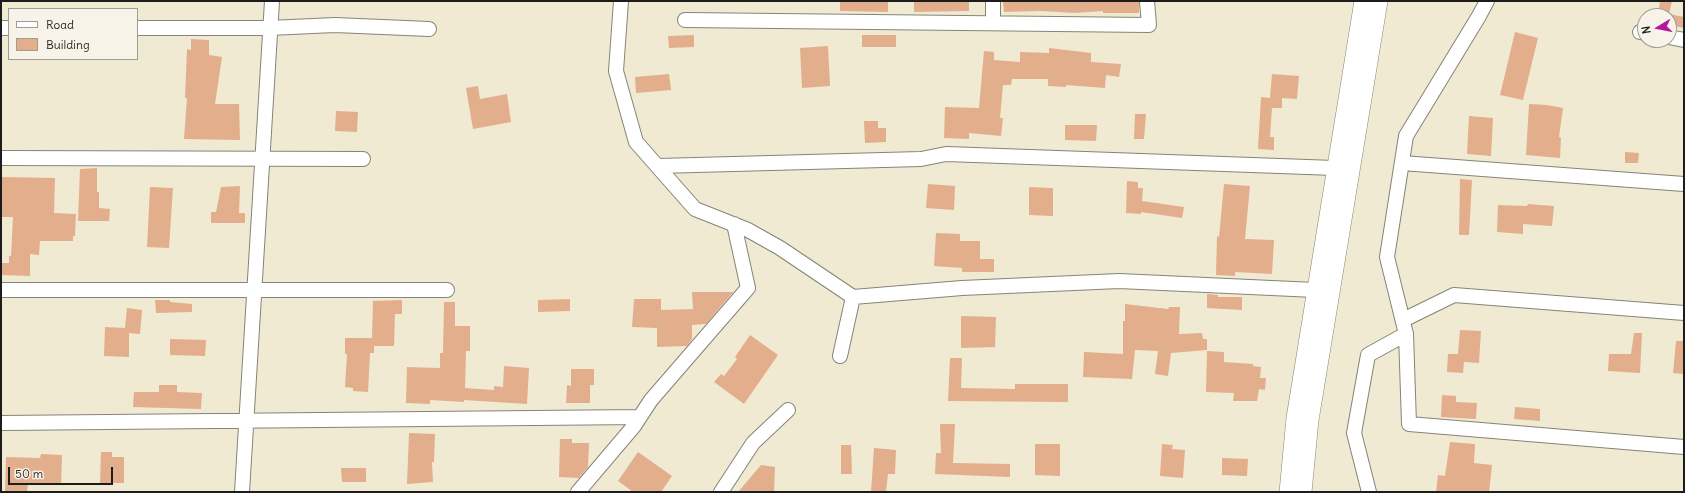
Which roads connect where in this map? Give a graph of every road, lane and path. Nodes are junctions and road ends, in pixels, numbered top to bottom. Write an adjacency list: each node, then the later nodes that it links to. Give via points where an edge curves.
1 (272, 1): 11 (street)
2 (621, 1): 17 (street, via 616,71 636,142)
3 (994, 1): 9 (street)
4 (1147, 1): 9 (street, via 1149,25)
5 (1363, 1): 18 (street)
6 (1379, 1): 39 (street, via 1310,420)
7 (1486, 1): 16 (street, via 1406,136)
8 (685, 20): 9 (street)
9 (993, 24)
10 (138, 28): 11 (street)
11 (269, 28): 12 (street, via 335,25); 14 (street)
12 (429, 29)
13 (1, 158): 14 (street)
14 (262, 159): 15 (street); 22 (street)
15 (363, 159)
16 (1402, 163): 19 (street); 27 (street, via 1387,257)
17 (658, 166): 18 (street, via 921,159 946,154); 20 (street, via 695,209)
18 (1335, 168): 24 (street)
19 (1684, 184)
20 (734, 224): 25 (street, via 780,248); 31 (street, via 748,288 651,400)
21 (1, 290): 22 (street)
22 (254, 290): 23 (street); 32 (street)
23 (447, 290)
24 (1315, 290): 25 (street, via 1120,281 962,288); 38 (street, via 1295,418)
25 (853, 297): 29 (street)
26 (1684, 313): 27 (street, via 1454,295)
27 (1403, 320): 28 (street)
28 (1406, 334): 34 (street, via 1409,424); 40 (street, via 1368,355 1354,433)
29 (840, 356)
30 (788, 410): 37 (street, via 753,443)
31 (640, 417): 32 (street); 36 (street)
32 (246, 421): 33 (street); 35 (street)
33 (1, 423)
34 (1684, 447)
35 (242, 492)
36 (578, 492)
37 (722, 492)
38 (1288, 492)
39 (1303, 492)
40 (1369, 492)

